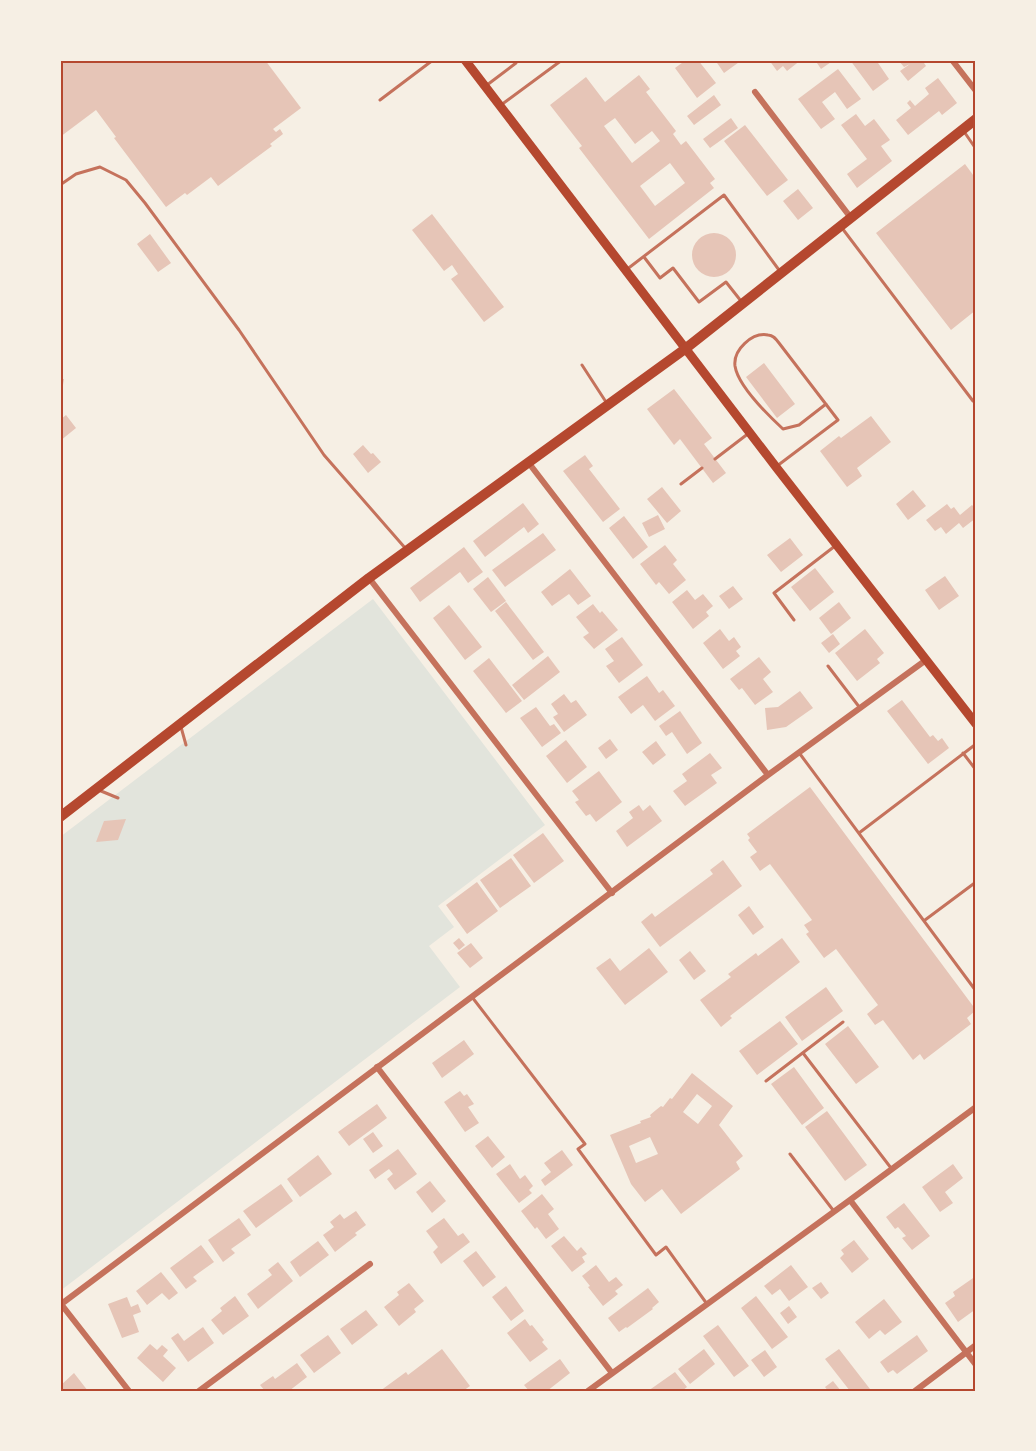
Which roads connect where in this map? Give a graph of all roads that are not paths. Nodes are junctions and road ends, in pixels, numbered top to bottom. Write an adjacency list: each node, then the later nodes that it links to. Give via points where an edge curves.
1 (433, 60): 9 (lane)
2 (465, 60): 6 (main road)
3 (514, 60): 6 (lane, via 516,63)
4 (562, 60): 10 (lane)
5 (952, 60): 7 (street)
6 (485, 87): 10 (main road)
7 (976, 91)
8 (755, 92): 15 (street)
9 (380, 100)
10 (500, 106): 18 (main road)
11 (976, 119): 12 (main road)
12 (962, 130): 13 (lane); 15 (main road)
13 (976, 148)
14 (60, 185): 33 (lane, via 76,174 100,167 126,180 239,330 324,455)
15 (851, 218): 16 (main road)
16 (840, 226): 19 (main road); 23 (lane)
17 (644, 257): 18 (lane); 19 (lane, via 724,195); 20 (lane, via 660,278 673,268 699,302 726,282)
18 (625, 271): 21 (main road)
19 (781, 273): 20 (main road)
20 (742, 303): 21 (main road)
21 (685, 349): 24 (main road); 26 (main road)
22 (582, 365): 24 (lane)
23 (973, 401)
24 (608, 404): 28 (main road)
25 (826, 404): 25 (lane, via 773,337 755,336 736,355 740,378 783,429 799,425); 29 (lane, via 838,420)
26 (749, 433): 27 (lane); 29 (main road)
27 (715, 459)
28 (528, 462): 33 (main road); 46 (street)
29 (776, 467): 32 (main road)
30 (702, 468): 31 (lane)
31 (681, 484)
32 (837, 545): 35 (lane, via 774,593); 36 (main road)
33 (407, 550): 34 (main road)
34 (369, 578): 39 (main road); 52 (street)
35 (794, 620)
36 (926, 660): 38 (street); 40 (main road)
37 (828, 666): 38 (lane)
38 (860, 708): 43 (street)
39 (180, 724): 42 (lane); 47 (main road)
40 (976, 724)
41 (976, 744): 44 (lane)
42 (186, 745)
43 (799, 753): 46 (street); 50 (lane)
44 (963, 753): 45 (lane); 50 (lane)
45 (976, 770)
46 (768, 775): 52 (street)
47 (96, 789): 48 (lane); 49 (main road)
48 (118, 798)
49 (61, 815)
50 (859, 833): 53 (lane)
51 (976, 882): 53 (lane)
52 (612, 893): 55 (street)
53 (924, 921): 54 (lane)
54 (976, 991)
55 (472, 997): 58 (street); 66 (lane, via 585,1144 578,1149 656,1255 666,1247)
56 (843, 1022): 57 (lane)
57 (802, 1053): 59 (lane); 62 (lane)
58 (377, 1067): 67 (street); 71 (street)
59 (766, 1081)
60 (976, 1107): 62 (street)
61 (790, 1154): 64 (lane)
62 (892, 1169): 63 (street)
63 (850, 1200): 64 (street); 69 (street)
64 (834, 1212): 66 (street)
65 (370, 1264): 73 (street)
66 (707, 1304): 71 (street)
67 (60, 1305): 72 (street)
68 (976, 1345): 69 (street)
69 (967, 1352): 70 (street); 75 (street)
70 (976, 1365)
71 (612, 1373): 74 (street)
72 (129, 1391)
73 (199, 1391)
74 (588, 1391)
75 (915, 1391)

